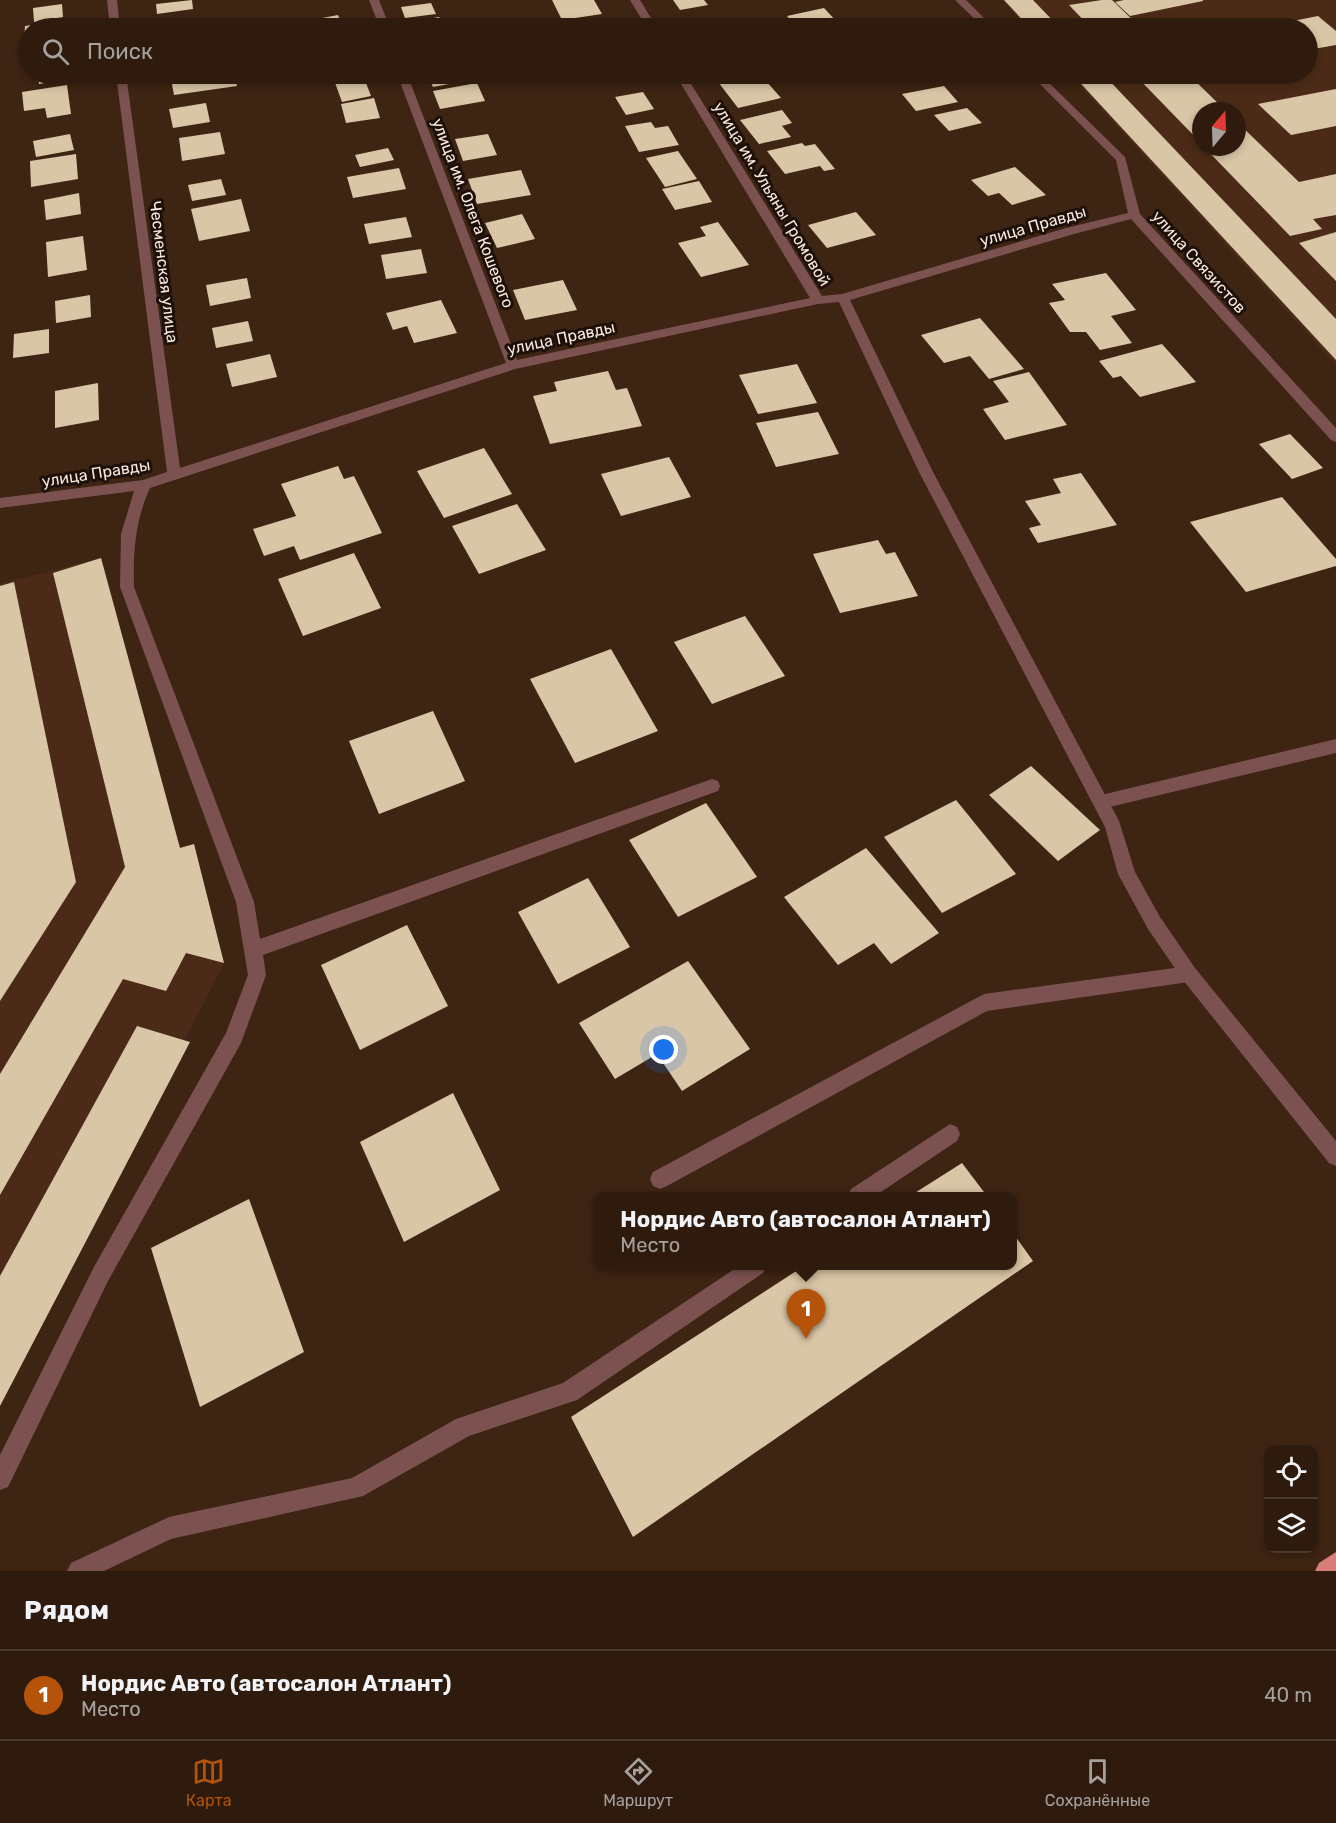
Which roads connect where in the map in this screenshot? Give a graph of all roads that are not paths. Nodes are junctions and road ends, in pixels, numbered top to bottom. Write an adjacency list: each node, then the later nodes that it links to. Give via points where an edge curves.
1 (112, 0): 5 (street)
2 (374, 0): 6 (street)
3 (634, 0): 7 (street)
4 (960, 0): 8 (street)
5 (115, 18)
6 (381, 18)
7 (646, 18)
8 (979, 18)
9 (122, 84): 18 (street, Чесменская улица)
10 (406, 84): 16 (street, улица им. Олега Кошевого)
11 (686, 84): 15 (street, улица им. Ульяны Громовой)
12 (1045, 84): 13 (street, улица Связистов, via 1121,159)
13 (1134, 215): 14 (street, улица Правды); 17 (street, улица Связистов)
14 (843, 298): 15 (street, улица Правды); 23 (street, via 926,472)
15 (818, 300): 16 (street, улица Правды)
16 (513, 365): 18 (street, улица Правды)
17 (1336, 436)
18 (174, 474): 19 (street, улица Правды)
19 (144, 485): 20 (street, улица Правды); 24 (street, via 131,513 125,553 127,587 245,902)
20 (0, 503)
21 (1336, 746): 23 (street)
22 (712, 786): 24 (street)
23 (1101, 802): 25 (street, via 1113,826 1127,874)
24 (253, 950): 31 (street, via 257,975 234,1037 100,1274)
25 (1189, 974): 27 (street); 28 (street, via 984,1003)
26 (950, 1134): 29 (street)
27 (1336, 1156)
28 (660, 1179)
29 (865, 1192)
30 (750, 1270): 33 (street, via 569,1392 464,1427 355,1488 169,1528)
31 (0, 1479)
32 (1336, 1564): 34 (highway)
33 (79, 1571)
34 (1327, 1571)

